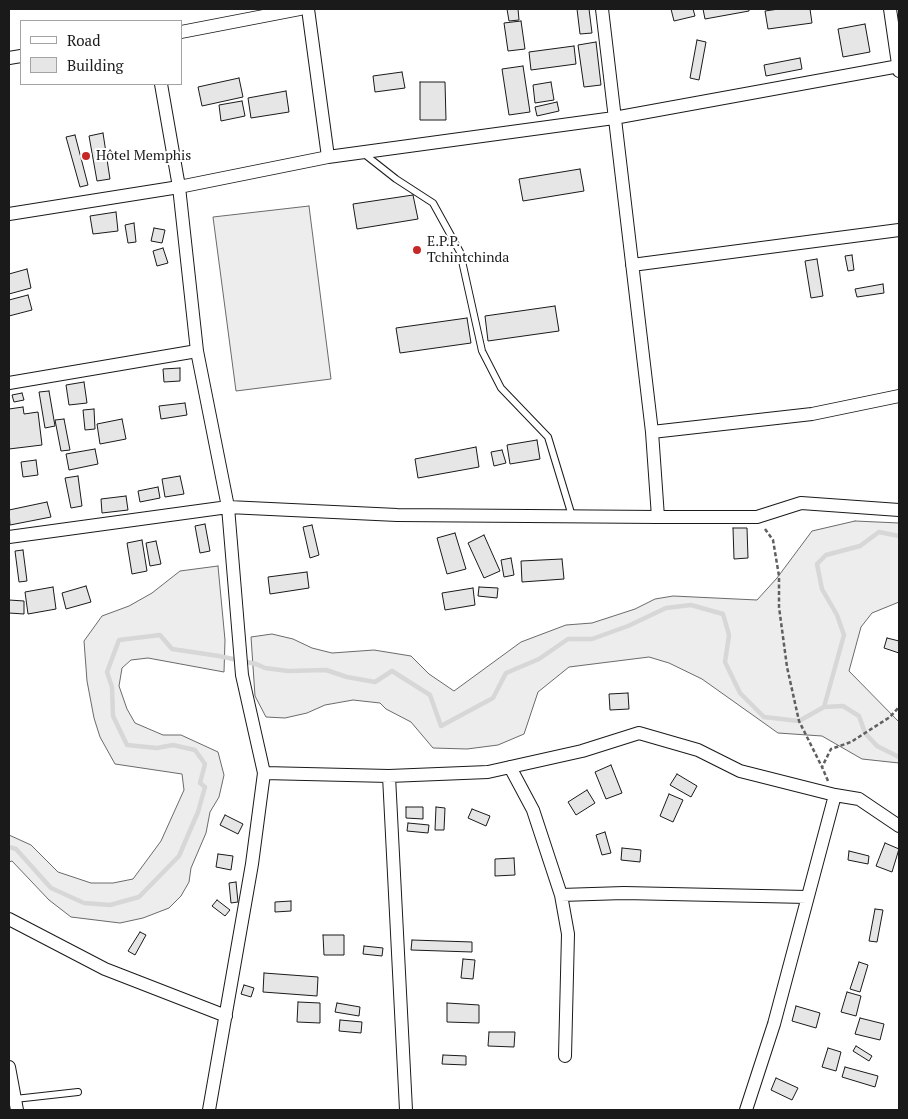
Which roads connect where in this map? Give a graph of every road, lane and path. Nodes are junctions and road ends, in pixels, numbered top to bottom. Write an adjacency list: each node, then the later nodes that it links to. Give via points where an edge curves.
1 (300, 9): 5 (street)
2 (308, 9): 10 (street)
3 (602, 9): 8 (street)
4 (890, 9): 6 (street)
5 (182, 32)
6 (899, 67): 8 (street)
7 (161, 85): 11 (street)
8 (614, 118): 9 (street); 14 (street)
9 (363, 153): 10 (street); 21 (lane, via 433,203 460,252 482,351 501,388 548,437)
10 (328, 157): 11 (street)
11 (179, 187): 12 (street); 15 (street)
12 (9, 214)
13 (899, 230): 14 (street)
14 (632, 265): 18 (street)
15 (197, 350): 16 (street); 19 (street)
16 (9, 383)
17 (899, 396): 18 (street, via 812,414)
18 (652, 432): 22 (street)
19 (228, 507): 21 (street, via 397,515); 24 (street); 28 (street, via 242,675)
20 (899, 510): 23 (street, via 801,503)
21 (572, 516): 22 (street)
22 (658, 517): 23 (street)
23 (757, 517): 27 (path, via 773,540 787,667 799,721)
24 (9, 538)
25 (899, 708): 27 (path, via 851,742 831,749)
26 (510, 767): 29 (street, via 488,772); 30 (street, via 582,751 639,733 698,750 740,771); 32 (street, via 533,810)
27 (822, 767): 30 (path)
28 (264, 773): 29 (street); 35 (street)
29 (389, 776): 41 (street)
30 (835, 795): 31 (street, via 859,799); 33 (street)
31 (899, 826)
32 (560, 895): 33 (street, via 624,892); 36 (street, via 568,934)
33 (807, 897): 42 (street, via 774,1024)
34 (9, 918): 35 (street, via 106,969)
35 (226, 1016): 40 (street)
36 (564, 1056)
37 (9, 1067): 39 (street)
38 (78, 1092): 39 (lane)
39 (16, 1105)
40 (208, 1110)
41 (406, 1110)
42 (746, 1110)

